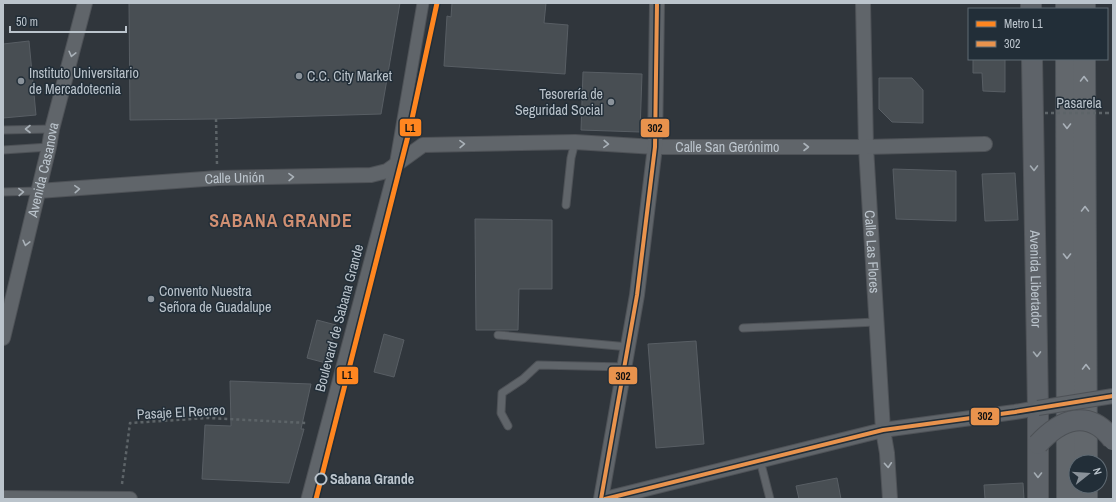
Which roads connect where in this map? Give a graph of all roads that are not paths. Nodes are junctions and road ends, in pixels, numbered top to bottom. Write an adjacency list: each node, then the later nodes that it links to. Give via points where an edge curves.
1 (85, 3): 8 (street, Avenida Casanova, one-way to 8)
2 (423, 3): 17 (street, Boulevard de Sabana Grande)
3 (657, 3): 14 (street)
4 (863, 3): 15 (street, Calle Las Flores)
5 (1032, 60): 28 (main road, Avenida Libertador, one-way to 28)
6 (1067, 60): 44 (main road, one-way to 44)
7 (1084, 60): 33 (main road, one-way to 7)
8 (52, 129): 9 (lane, one-way to 9); 13 (street, Avenida Casanova)
9 (3, 130)
10 (575, 142): 12 (street, Calle San Gerónimo, one-way to 10); 14 (street, Calle San Gerónimo, one-way to 14); 20 (lane)
11 (985, 144): 15 (street, Calle San Gerónimo)
12 (423, 145): 17 (street, Calle Unión)
13 (49, 147): 16 (lane); 18 (street, Avenida Casanova)
14 (655, 147): 15 (street, Calle San Gerónimo, one-way to 15); 25 (street, via 638,295)
15 (866, 147): 21 (street, Calle Las Flores)
16 (3, 150)
17 (395, 166): 18 (street, Calle Unión, one-way to 17, via 218,178 371,175); 38 (street, Boulevard de Sabana Grande)
18 (38, 191): 19 (lane, one-way to 18); 24 (street, Avenida Casanova, one-way to 24)
19 (3, 192)
20 (566, 206)
21 (876, 322): 22 (lane); 30 (street, Calle Las Flores)
22 (743, 328)
23 (498, 335): 25 (lane)
24 (3, 338)
25 (628, 346): 26 (street)
26 (625, 367): 29 (lane, via 538,365 502,393 501,413); 39 (street)
27 (1113, 396): 28 (street, bridge)
28 (1038, 408): 30 (street); 32 (main road, Avenida Libertador)
29 (508, 426)
30 (883, 430): 34 (street); 42 (street, Calle Las Flores, one-way to 42)
31 (1113, 440): 32 (main road, bridge, via 1095,423 1084,420 1057,427)
32 (1038, 444): 43 (main road, Avenida Libertador, one-way to 43)
33 (1086, 454)
34 (760, 460): 40 (street); 41 (lane)
35 (3, 498): 36 (street)
36 (120, 499): 37 (street)
37 (130, 499)
38 (307, 499)
39 (602, 499)
40 (605, 499)
41 (770, 499)
42 (890, 499)
43 (1038, 499)
44 (1068, 499)

